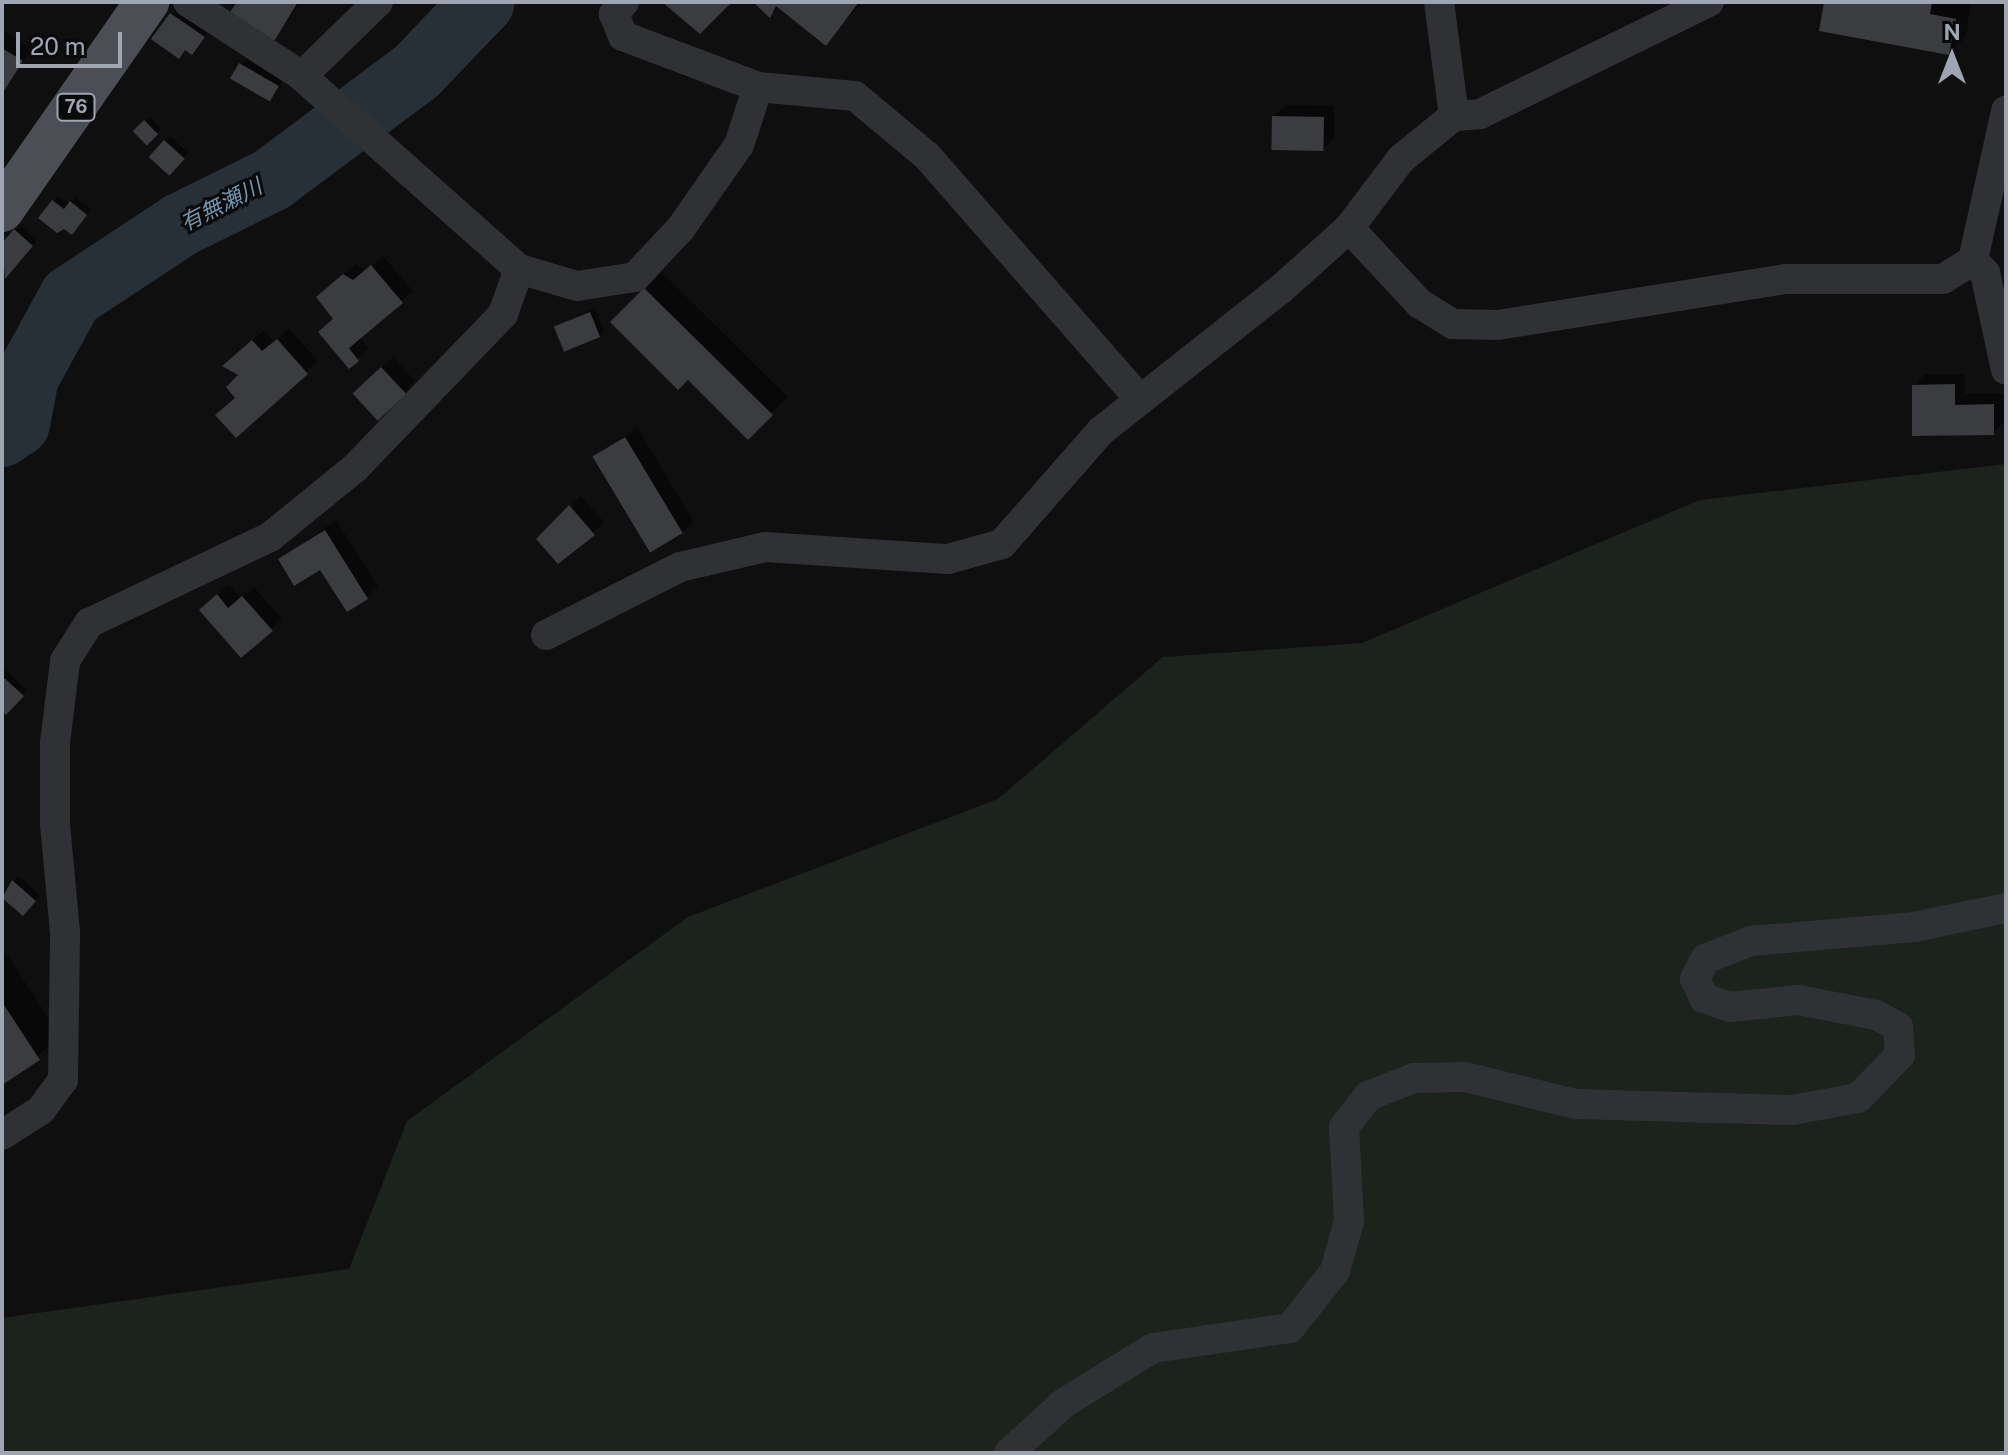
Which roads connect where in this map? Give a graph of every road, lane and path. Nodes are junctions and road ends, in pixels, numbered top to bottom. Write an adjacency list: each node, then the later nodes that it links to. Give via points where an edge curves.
1 (147, 2): 11 (main road, 76)
2 (188, 2): 7 (street)
3 (378, 2): 7 (street)
4 (624, 2): 8 (street, via 614,14 623,36)
5 (1439, 2): 10 (street)
6 (1709, 2): 10 (street, via 1480,114)
7 (302, 76): 14 (street)
8 (758, 87): 14 (street, via 739,145 681,228 635,277 577,286); 16 (street, via 855,96 927,156)
9 (2006, 111): 13 (street)
10 (1454, 116): 12 (street, via 1401,159)
11 (2, 210)
12 (1349, 228): 13 (street, via 1419,303 1453,324 1498,325 1786,279 1943,279); 16 (street, via 1281,289)
13 (1973, 260): 15 (street, via 1985,273)
14 (519, 269): 19 (street, via 503,314 355,468 270,537 89,623 65,661 55,811 65,932 63,1080 41,1110)
15 (2006, 370)
16 (1138, 397): 17 (street, via 1101,431 1002,544 948,559 765,547 680,567)
17 (546, 635)
18 (2006, 908): 20 (street, via 1914,927 1751,941 1705,959 1695,979 1704,998 1730,1007 1798,1000 1876,1015 1898,1027 1900,1055 1858,1098 1792,1110 1576,1104 1465,1077 1414,1078 1368,1096 1344,1127 1349,1221 1335,1271 1290,1328 1153,1348 1064,1403)
19 (2, 1135)
20 (1009, 1453)

